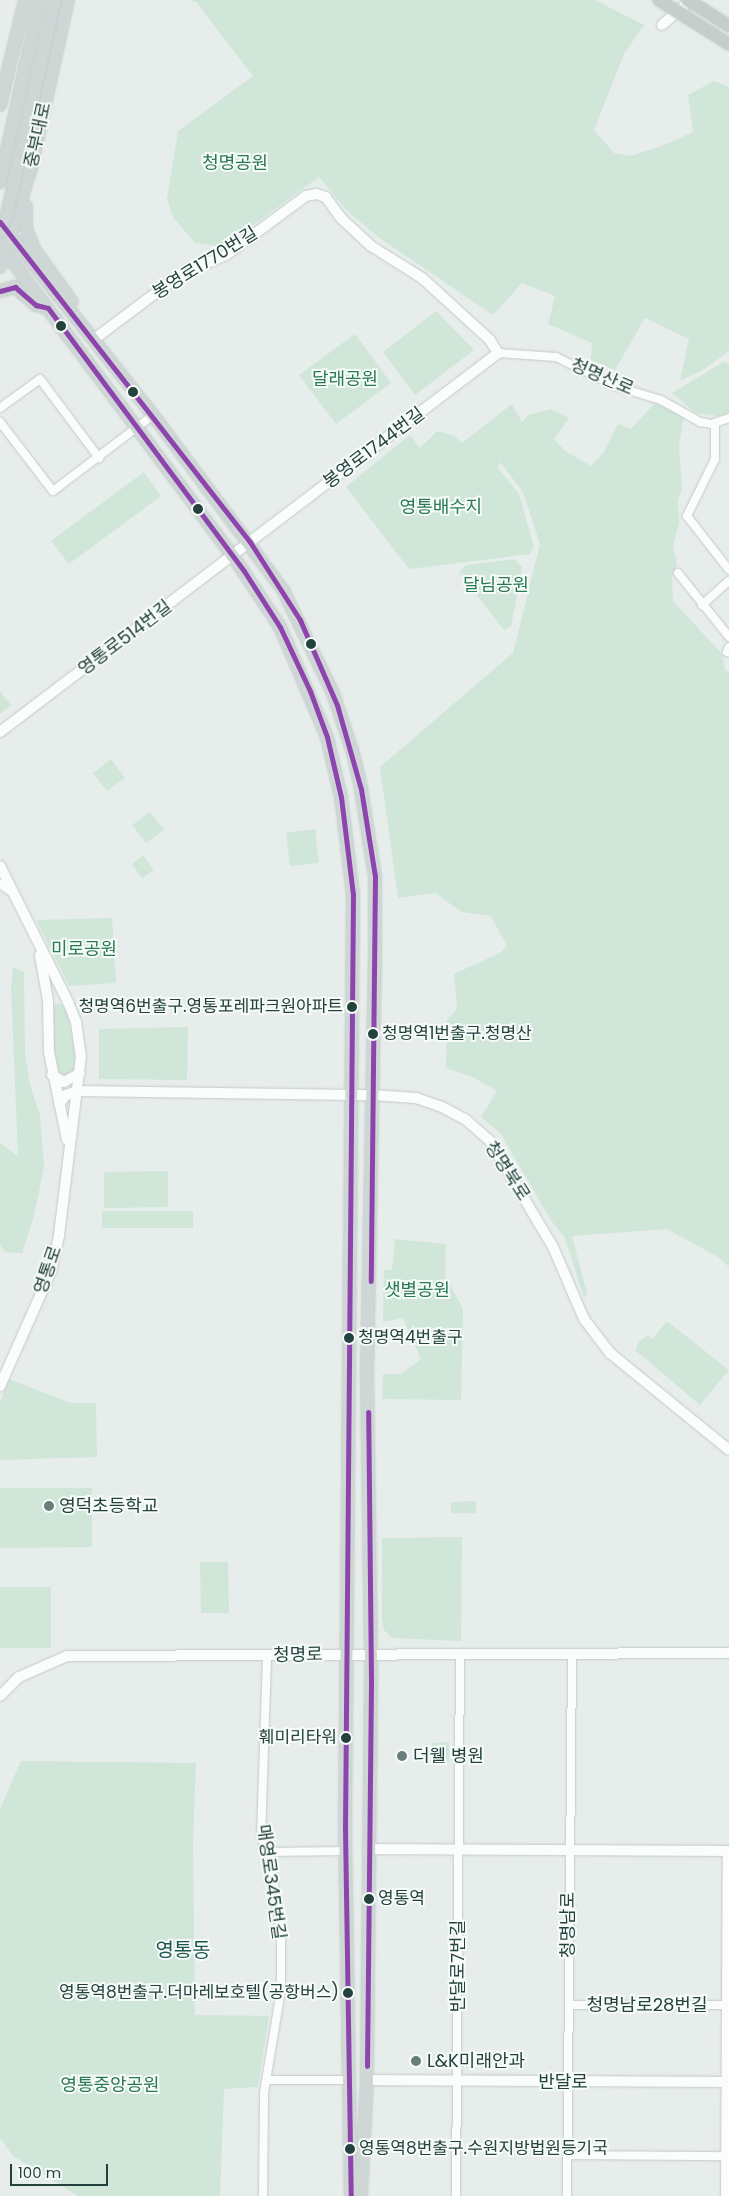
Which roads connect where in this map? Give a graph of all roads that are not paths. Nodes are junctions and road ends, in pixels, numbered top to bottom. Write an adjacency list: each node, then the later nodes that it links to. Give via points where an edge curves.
1 (24, 0): 10 (main road)
2 (40, 0): 12 (main road)
3 (55, 0): 14 (main road, bridge, via 7,214)
4 (68, 0): 11 (main road, 중부대로)
5 (659, 0): 9 (highway, bridge)
6 (690, 0): 7 (street); 8 (highway, bridge)
7 (662, 24)
8 (729, 26)
9 (729, 44)
10 (0, 105)
11 (31, 168): 15 (main road, 중부대로); 22 (main road, via 26,229 34,249 73,304)
12 (0, 182)
13 (0, 222): 15 (main road)
14 (0, 231)
15 (12, 237): 16 (main road, 중부대로); 20 (main road)
16 (3, 249): 17 (main road, 중부대로); 18 (main road)
17 (0, 267)
18 (25, 277): 20 (main road, via 31,273 47,294); 21 (main road)
19 (0, 290): 21 (main road, via 15,286 36,305)
20 (56, 295): 22 (main road)
21 (48, 308): 30 (main road)
22 (72, 314): 23 (main road)
23 (93, 340): 24 (street, 봉영로1770번길, via 180,274 226,255 306,196 318,194 326,197 341,218 372,246 422,278 490,340); 26 (main road)
24 (498, 353): 29 (street, 청명산로, via 556,357 615,386 661,400 700,422); 32 (street, 봉영로1744번길)
25 (0, 408): 31 (street, via 40,379)
26 (154, 415): 30 (street); 32 (main road)
27 (729, 418): 29 (street)
28 (0, 422): 31 (street, via 53,491)
29 (715, 423): 34 (street, via 715,459 687,516)
30 (136, 429): 31 (street); 33 (main road)
31 (99, 458)
32 (250, 542): 33 (street, 영통로514번길); 50 (main road, via 283,590 316,654 340,712 361,789 375,876)
33 (233, 556): 39 (street, 영통로514번길); 49 (main road, via 280,627 293,653 327,737 336,770 353,895)
34 (729, 570)
35 (678, 574): 37 (street)
36 (729, 580): 37 (street)
37 (702, 605): 38 (street)
38 (729, 637)
39 (0, 732)
40 (0, 866): 42 (street, 영통로)
41 (0, 884): 42 (street)
42 (15, 895): 43 (street, 영통로)
43 (37, 942): 44 (street, 영통로); 45 (street, 영통로)
44 (68, 1002): 45 (street, via 57,1000); 46 (street, 영통로, via 79,1040)
45 (48, 1008): 47 (street, 영통로)
46 (80, 1073): 47 (street, via 64,1082); 48 (street, 영통로)
47 (52, 1075): 51 (street, 영통로)
48 (77, 1091): 49 (street, 청명북로); 51 (street, via 66,1095); 52 (street, 영통로)
49 (352, 1095): 50 (street, 청명북로); 56 (main road)
50 (373, 1096): 54 (street, 청명북로, via 416,1098 442,1107 465,1119 490,1141 553,1247 584,1319 610,1354); 57 (main road, via 367,1375)
51 (58, 1104): 52 (street, 영통로)
52 (68, 1146): 53 (street, 영통로, via 59,1236 51,1271)
53 (0, 1386)
54 (729, 1450)
55 (729, 1653): 59 (street, 청명로)
56 (347, 1654): 57 (street, 청명로); 60 (street, 청명로); 64 (main road)
57 (370, 1654): 58 (street, 청명로); 62 (main road)
58 (460, 1654): 59 (street, 청명로); 63 (street, 반달로7번길)
59 (572, 1655): 65 (street, 청명남로)
60 (267, 1656): 61 (street, 청명로, via 67,1656 19,1677); 67 (street, 매영로345번길, via 262,1838)
61 (0, 1696)
62 (368, 1849): 63 (street); 72 (main road)
63 (458, 1850): 65 (street); 73 (street, 반달로7번길)
64 (345, 1851): 67 (street); 71 (main road)
65 (569, 1851): 66 (street); 68 (street, 청명남로)
66 (728, 1851): 69 (street)
67 (268, 1852): 70 (street, 매영로345번길, via 281,1931 281,1990)
68 (569, 2005): 69 (street, 청명남로28번길); 74 (street, 청명남로)
69 (726, 2006): 75 (street)
70 (266, 2080): 71 (street); 78 (street, 매영로345번길)
71 (348, 2080): 79 (main road)
72 (367, 2080): 73 (street, 반달로); 80 (main road)
73 (457, 2082): 74 (street, 반달로); 81 (street, 반달로7번길)
74 (567, 2082): 75 (street, 반달로); 76 (street, 청명남로)
75 (727, 2082): 77 (street)
76 (567, 2155): 77 (street); 82 (street, 청명남로)
77 (727, 2156): 83 (street)
78 (263, 2196)
79 (351, 2196)
80 (361, 2196)
81 (456, 2196)
82 (567, 2196)
83 (725, 2196)

